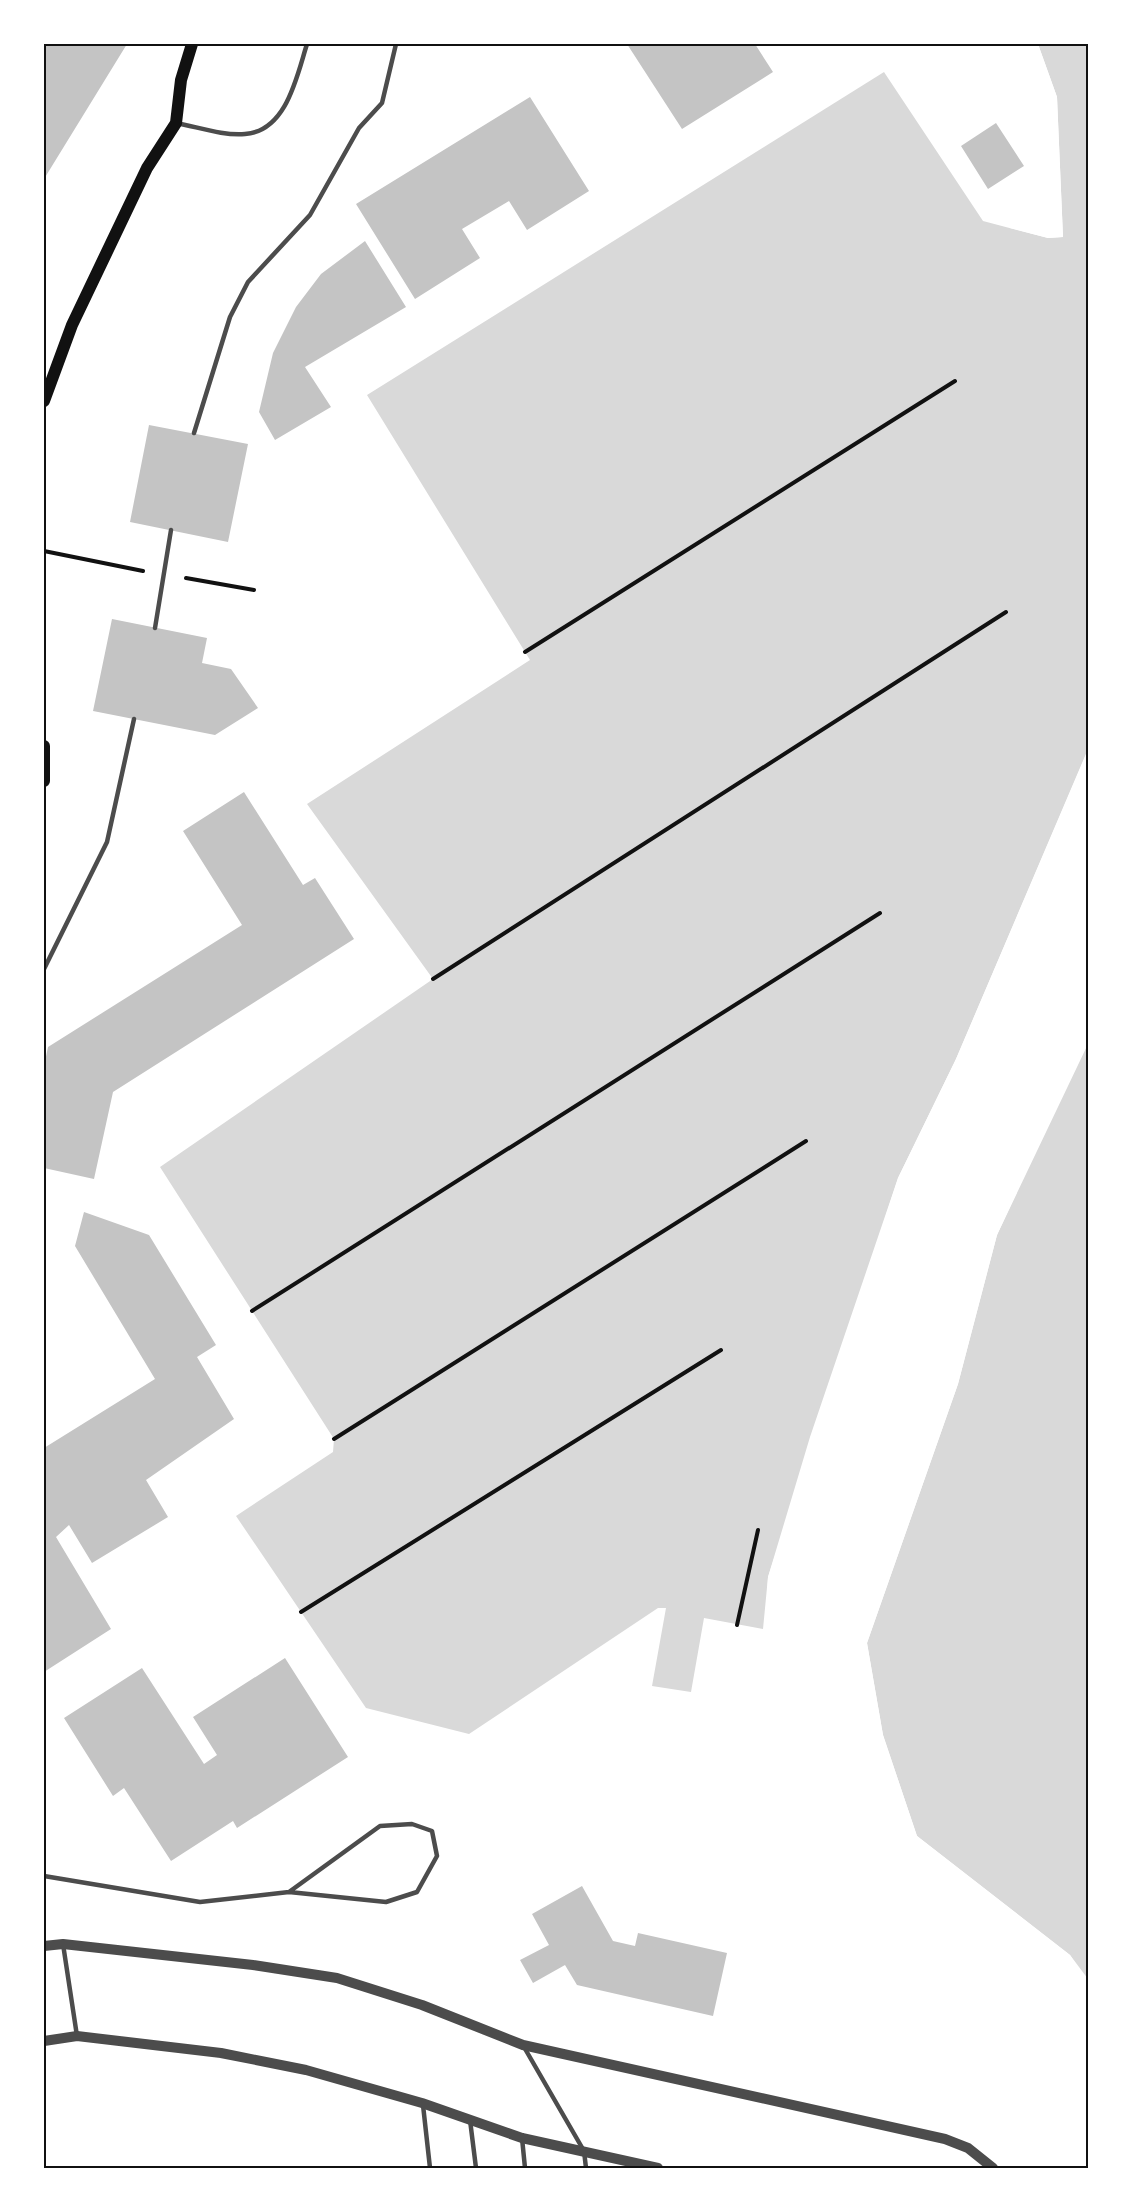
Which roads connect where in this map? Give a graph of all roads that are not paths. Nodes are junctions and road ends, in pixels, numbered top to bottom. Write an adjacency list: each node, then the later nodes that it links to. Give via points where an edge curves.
1 (192, 44): 4 (main road, via 181,80)
2 (308, 44): 4 (lane, via 292,92 279,115 267,126 245,134)
3 (396, 44): 6 (lane, via 382,103 359,128 310,215 248,282 230,317)
4 (176, 123): 5 (main road, via 142,178 72,325)
5 (44, 401)
6 (194, 434)
7 (171, 530): 8 (lane)
8 (155, 628)
9 (134, 719): 12 (lane, via 107,842)
10 (44, 746): 11 (main road)
11 (44, 781)
12 (44, 969)
13 (44, 1876): 14 (lane, via 200,1902)
14 (288, 1892): 14 (lane, via 380,1826 412,1824 432,1831 437,1856 417,1892 386,1902)
15 (63, 1944): 16 (street); 17 (lane); 19 (street, via 337,1978 422,2005)
16 (44, 1946)
17 (77, 2036): 18 (street); 20 (street, via 221,2053 306,2070)
18 (44, 2042)
19 (523, 2045): 23 (lane); 30 (street, via 945,2139 968,2148)
20 (423, 2103): 21 (street); 25 (lane)
21 (470, 2120): 22 (street); 26 (lane)
22 (522, 2139): 23 (street); 27 (lane)
23 (584, 2151): 24 (street); 28 (lane)
24 (646, 2167): 29 (street)
25 (430, 2169)
26 (476, 2169)
27 (525, 2169)
28 (586, 2169)
29 (658, 2169)
30 (993, 2169)

